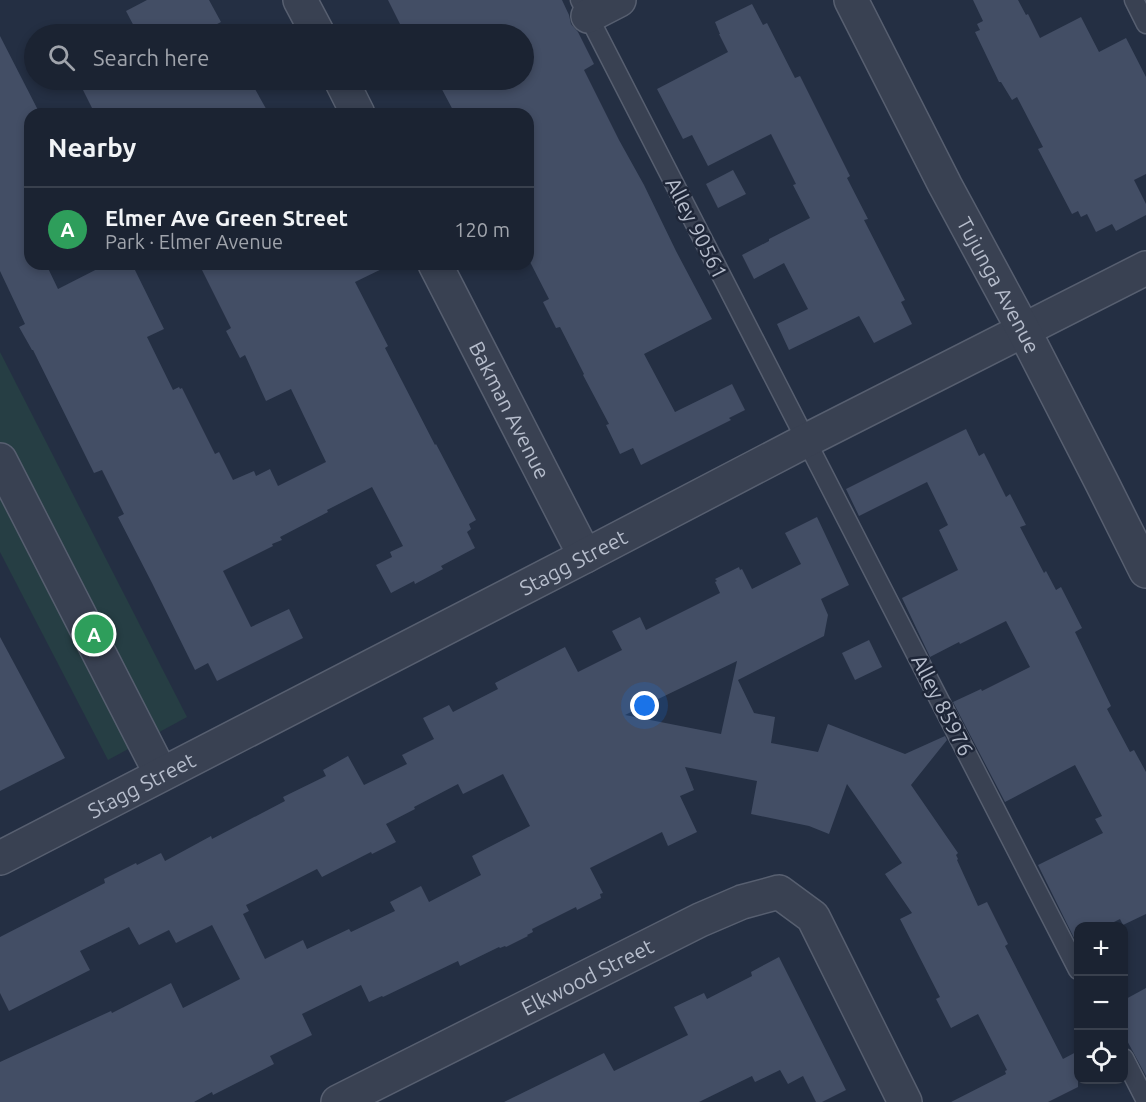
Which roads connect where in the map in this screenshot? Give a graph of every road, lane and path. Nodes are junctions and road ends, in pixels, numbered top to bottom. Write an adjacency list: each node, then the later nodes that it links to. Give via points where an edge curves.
1 (300, 0): 6 (street)
2 (619, 0): 5 (street)
3 (851, 0): 12 (street, Tujunga Avenue)
4 (1134, 0): 7 (lane)
5 (584, 8): 13 (lane, Alley 90561)
6 (313, 24)
7 (1146, 24)
8 (346, 90): 9 (street)
9 (355, 108)
10 (1146, 268): 12 (street, Stagg Street)
11 (438, 270): 15 (street, Bakman Avenue)
12 (1024, 331): 13 (street, Stagg Street); 16 (street, Tujunga Avenue)
13 (807, 440): 15 (street, Stagg Street); 19 (lane, Alley 85976)
14 (0, 460): 17 (street)
15 (585, 556): 17 (street, Stagg Street)
16 (1146, 571)
17 (161, 774): 18 (street, Stagg Street)
18 (0, 858)
19 (1074, 962)
20 (1128, 1066): 21 (lane)
21 (1146, 1101)
22 (338, 1102): 23 (street, Elkwood Street, via 700,920 779,892 813,917)
23 (905, 1102)

